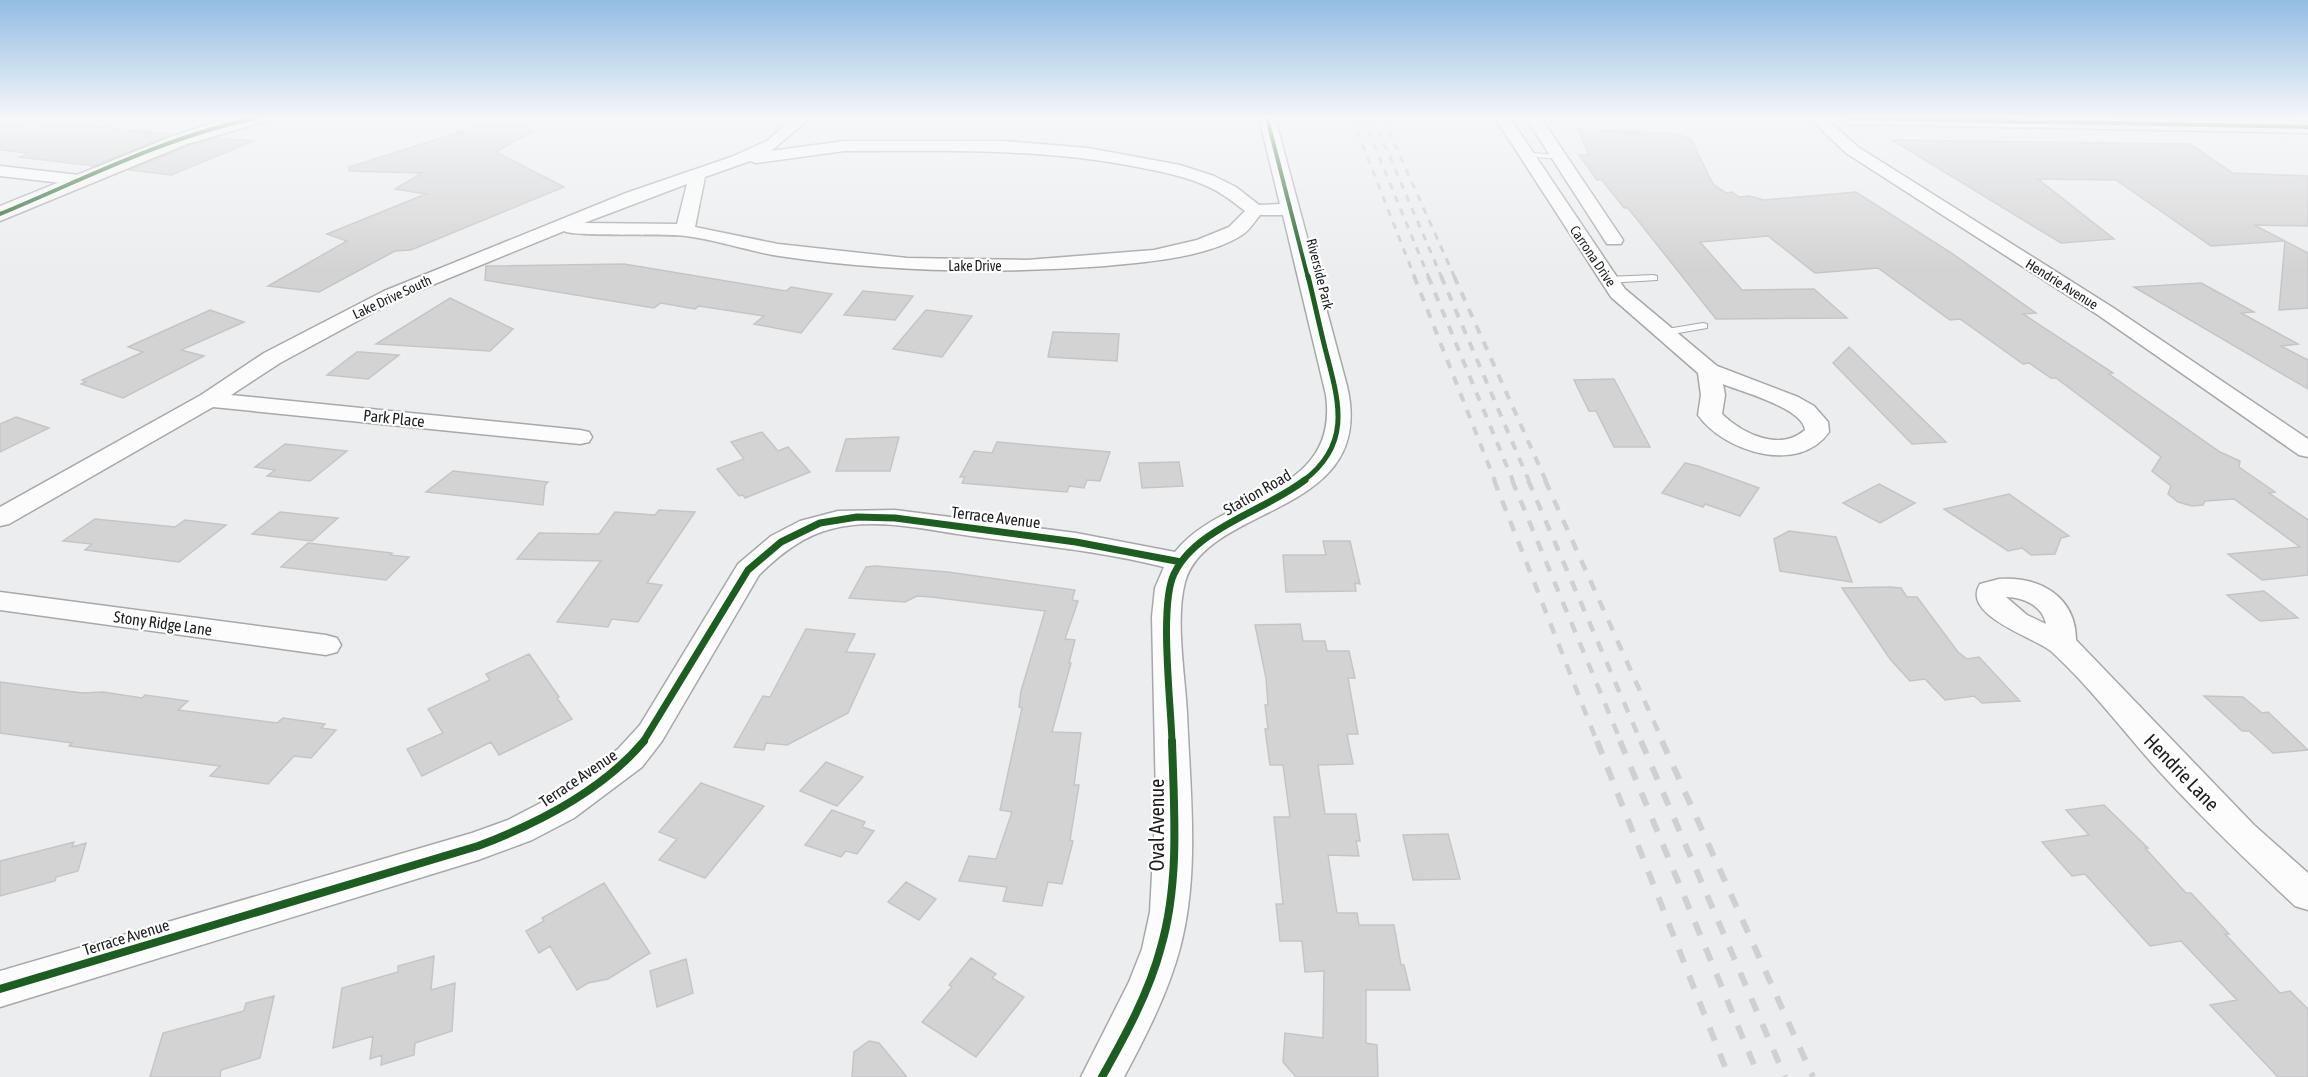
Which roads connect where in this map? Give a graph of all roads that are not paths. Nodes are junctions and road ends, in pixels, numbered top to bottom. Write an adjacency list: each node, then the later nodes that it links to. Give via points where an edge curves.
1 (109, 168): 10 (street)
2 (718, 168): 9 (street, Lake Drive South)
3 (1170, 168): 12 (street, via 1208,180)
4 (1280, 168): 11 (street, Riverside Park)
5 (1534, 168): 18 (street, Carrona Drive)
6 (1566, 168): 16 (street)
7 (1881, 168): 25 (street, Hendrie Avenue, via 2105,311)
8 (0, 171): 10 (street)
9 (696, 177): 14 (street); 15 (street, Lake Drive South)
10 (79, 180): 13 (street)
11 (1291, 209): 12 (street); 23 (street, Riverside Park, via 1338,402 1340,423)
12 (1255, 210): 14 (street, Lake Drive, via 1236,231 1203,244 1154,256 1028,266 955,267 875,261 778,250)
13 (0, 214)
14 (684, 230): 15 (street, Lake Drive, via 611,227)
15 (538, 234): 22 (street, Lake Drive South, via 391,295 272,358)
16 (1614, 240)
17 (1653, 278): 18 (lane)
18 (1607, 279): 20 (street, Carrona Drive)
19 (1703, 326): 20 (lane)
20 (1662, 333): 21 (street, Carrona Drive)
21 (1709, 371): 21 (street, Carrona Drive, via 1713,395 1710,415 1718,426 1734,436 1776,447 1810,441 1817,432 1816,422 1806,411)
22 (209, 400): 24 (street, Park Place); 26 (street, Lake Drive South)
23 (1336, 436): 27 (street, Station Road, via 1322,460 1300,484 1205,539)
24 (580, 437)
25 (2308, 450)
26 (0, 518)
27 (1181, 562): 32 (street, Terrace Avenue, via 1086,542 912,521 862,518 821,523 782,541 755,562 714,623 651,733 630,758 562,808 478,846); 33 (street, Oval Avenue, via 1172,581 1167,617 1173,850 1168,913 1146,989)
28 (0, 601): 30 (street, Stony Ridge Lane)
29 (2061, 643): 31 (street, Hendrie Lane, via 2242,835)
30 (326, 645)
31 (2308, 895)
32 (0, 989)
33 (1102, 1077)

